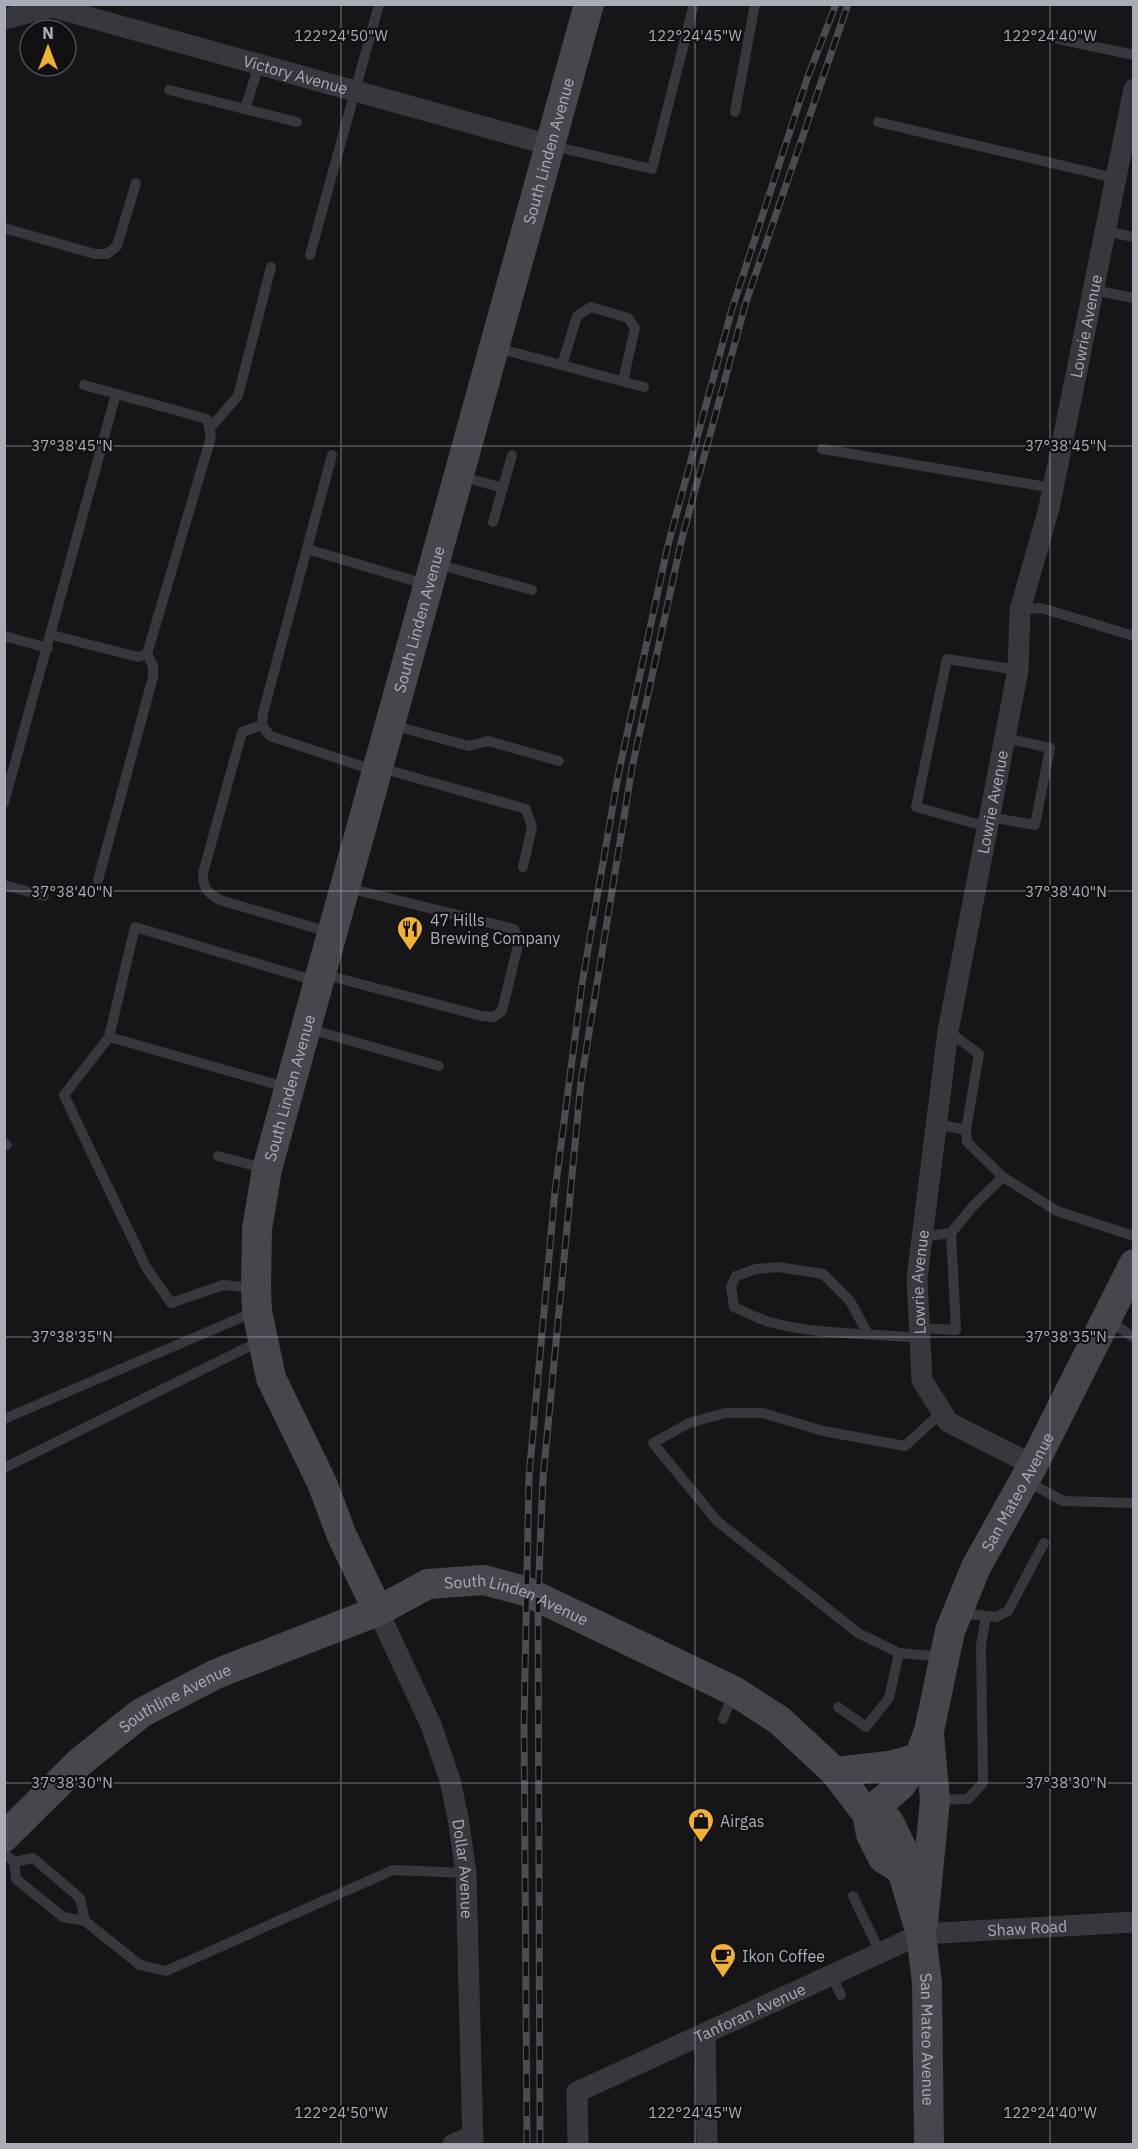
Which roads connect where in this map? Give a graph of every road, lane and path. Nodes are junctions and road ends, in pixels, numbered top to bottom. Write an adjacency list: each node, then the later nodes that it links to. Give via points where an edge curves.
1 (380, 4): 12 (lane)
2 (589, 4): 18 (street, South Linden Avenue)
3 (694, 4): 18 (lane, via 652,169)
4 (755, 4): 14 (lane)
5 (46, 6): 6 (street); 9 (street, Victory Avenue)
6 (4, 19)
7 (1059, 39): 8 (lane)
8 (1134, 55)
9 (260, 65): 12 (street, Victory Avenue); 13 (lane)
10 (1134, 89): 17 (street, Lowrie Avenue)
11 (169, 90): 13 (lane)
12 (356, 91): 18 (street, Victory Avenue); 24 (lane)
13 (245, 109): 15 (lane)
14 (735, 112)
15 (297, 122)
16 (878, 122): 19 (lane)
17 (1129, 130): 19 (street, Lowrie Avenue)
18 (550, 145): 28 (street, South Linden Avenue)
19 (1115, 178): 22 (street, Lowrie Avenue)
20 (136, 183): 21 (lane, via 117,246 107,254)
21 (4, 228)
22 (1105, 231): 23 (lane); 26 (street, Lowrie Avenue)
23 (1134, 237)
24 (310, 255)
25 (271, 267): 34 (lane, via 238,396)
26 (1093, 290): 27 (lane); 40 (street, Lowrie Avenue)
27 (1134, 298)
28 (494, 347): 29 (lane); 38 (street, South Linden Avenue)
29 (562, 365): 30 (lane); 30 (lane, via 577,316 591,307 628,318 635,327)
30 (623, 381): 32 (lane)
31 (84, 385): 33 (lane)
32 (644, 387)
33 (116, 394): 34 (lane, via 207,419); 46 (lane)
34 (211, 427): 50 (lane, via 212,437)
35 (822, 448): 40 (lane)
36 (332, 455): 42 (lane)
37 (512, 455): 39 (lane)
38 (458, 476): 39 (lane); 43 (street, South Linden Avenue)
39 (503, 488): 41 (lane)
40 (1053, 488): 45 (street, Lowrie Avenue)
41 (493, 522)
42 (307, 549): 43 (lane); 53 (lane)
43 (431, 574): 44 (lane); 52 (street, South Linden Avenue)
44 (531, 590)
45 (1020, 610): 48 (lane, via 1041,608); 51 (street, Lowrie Avenue)
46 (52, 635): 49 (lane); 50 (lane, via 138,657)
47 (4, 636): 49 (lane)
48 (1134, 636)
49 (48, 648): 57 (lane)
50 (147, 654): 60 (lane, via 153,677)
51 (1018, 670): 54 (street, Lowrie Avenue); 58 (lane, via 947,659 916,807)
52 (390, 725): 55 (lane, via 469,746 488,741); 56 (street, South Linden Avenue)
53 (262, 726): 56 (lane, via 270,736); 64 (lane, via 242,732 203,883 207,892 220,900)
54 (1005, 738): 58 (street, Lowrie Avenue); 58 (lane, via 1050,748 1035,825)
55 (559, 761)
56 (377, 769): 59 (lane, via 526,809 532,827); 62 (street, South Linden Avenue)
57 (4, 803)
58 (988, 822): 67 (street, Lowrie Avenue)
59 (523, 867)
60 (98, 880)
61 (4, 885): 63 (lane)
62 (345, 888): 64 (street, South Linden Avenue); 65 (lane, via 514,929 519,940 502,1011 494,1017 482,1016)
63 (44, 896)
64 (332, 933): 65 (street, South Linden Avenue)
65 (320, 978): 66 (street, South Linden Avenue); 68 (lane, via 135,927)
66 (306, 1028): 69 (lane); 70 (street, South Linden Avenue)
67 (948, 1031): 71 (street, Lowrie Avenue); 72 (lane, via 979,1054)
68 (109, 1037): 70 (lane); 80 (lane, via 64,1095 146,1267 171,1303 224,1285)
69 (439, 1066)
70 (289, 1088): 74 (street, South Linden Avenue)
71 (937, 1124): 72 (lane); 78 (street, Lowrie Avenue)
72 (966, 1130): 75 (lane, via 967,1142)
73 (218, 1156): 74 (lane)
74 (267, 1169): 80 (street, South Linden Avenue, via 257,1229)
75 (1003, 1177): 76 (lane); 77 (lane, via 1057,1211)
76 (951, 1233): 78 (lane); 82 (lane, via 956,1330)
77 (1134, 1236)
78 (922, 1237): 82 (street, Lowrie Avenue, via 917,1278)
79 (1133, 1266): 81 (street, San Mateo Avenue)
80 (256, 1300): 85 (street, South Linden Avenue); 87 (lane)
81 (1106, 1318): 84 (lane); 89 (street, San Mateo Avenue)
82 (920, 1333): 83 (lane); 86 (street, Lowrie Avenue, via 922,1380)
83 (868, 1334): 83 (lane, via 768,1322 734,1307 730,1287 736,1276 756,1269 778,1267 823,1274 850,1301)
84 (1134, 1338)
85 (263, 1340): 88 (lane); 92 (street, South Linden Avenue, via 271,1378)
86 (942, 1412): 89 (street, Lowrie Avenue, via 948,1422); 95 (lane, via 905,1446 823,1431 763,1413 725,1413 689,1423 653,1443 717,1521 858,1633)
87 (4, 1419)
88 (4, 1468)
89 (1029, 1472): 90 (lane, via 1063,1501); 93 (street, San Mateo Avenue, via 976,1567)
90 (1134, 1503)
91 (1044, 1543): 94 (lane, via 1008,1611 996,1617)
92 (378, 1611): 97 (street, South Linden Avenue, via 428,1584 484,1580 525,1591); 104 (street, Southline Avenue, via 216,1674 141,1713 80,1762); 106 (street, Dollar Avenue, via 431,1725 450,1780)
93 (957, 1612): 94 (lane); 96 (street, San Mateo Avenue)
94 (986, 1616): 102 (lane, via 981,1645 983,1783 968,1799)
95 (899, 1653): 96 (lane); 98 (lane, via 889,1698 866,1727)
96 (944, 1657): 100 (street, San Mateo Avenue)
97 (734, 1690): 99 (lane); 101 (street, South Linden Avenue, via 779,1720)
98 (838, 1707)
99 (723, 1719)
100 (924, 1745): 101 (street, via 889,1766); 102 (street, San Mateo Avenue); 103 (street, San Mateo Avenue, via 901,1785)
101 (835, 1772): 103 (street, South Linden Avenue)
102 (935, 1800): 110 (street, San Mateo Avenue)
103 (867, 1814): 110 (street, San Mateo Avenue, via 871,1834 883,1858 902,1870)
104 (9, 1849): 105 (lane); 108 (lane, via 33,1858 80,1898); 108 (lane, via 16,1879 63,1917)
105 (4, 1853)
106 (466, 1874): 108 (lane, via 393,1870 166,1971 140,1965); 115 (street, Dollar Avenue)
107 (853, 1896): 111 (lane)
108 (85, 1921)
109 (1134, 1922): 110 (street, Shaw Road)
110 (921, 1934): 111 (street, Tanforan Avenue); 118 (street, San Mateo Avenue, via 927,1983)
111 (880, 1952): 112 (street, Tanforan Avenue)
112 (831, 1975): 113 (lane); 114 (street, Tanforan Avenue)
113 (841, 1995)
114 (705, 2034): 116 (street, Tanforan Avenue, via 577,2092); 117 (street)
115 (466, 2142)
116 (578, 2145)
117 (707, 2145)
118 (929, 2145)

